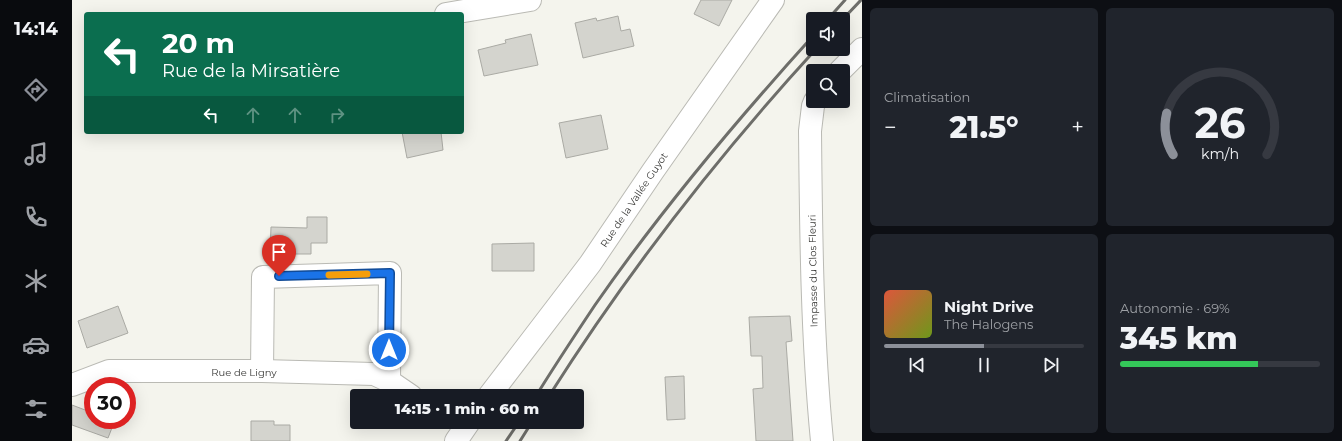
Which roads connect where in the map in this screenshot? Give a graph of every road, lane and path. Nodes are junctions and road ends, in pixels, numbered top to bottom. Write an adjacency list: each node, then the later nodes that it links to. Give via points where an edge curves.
1 (530, 0): 3 (street)
2 (773, 0): 11 (street, Rue de la Vallée Guyot, via 590,264)
3 (458, 12)
4 (862, 49): 5 (street)
5 (847, 64)
6 (813, 108): 12 (street, Impasse du Clos Fleuri, via 810,168 816,379)
7 (262, 372): 8 (street, Rue de Ligny, via 374,374); 8 (street, via 263,277 390,273); 9 (street, Rue de Ligny, via 109,371)
8 (389, 381): 10 (street, Rue de Ligny)
9 (72, 385)
10 (401, 389)
11 (494, 389)
12 (822, 441)

